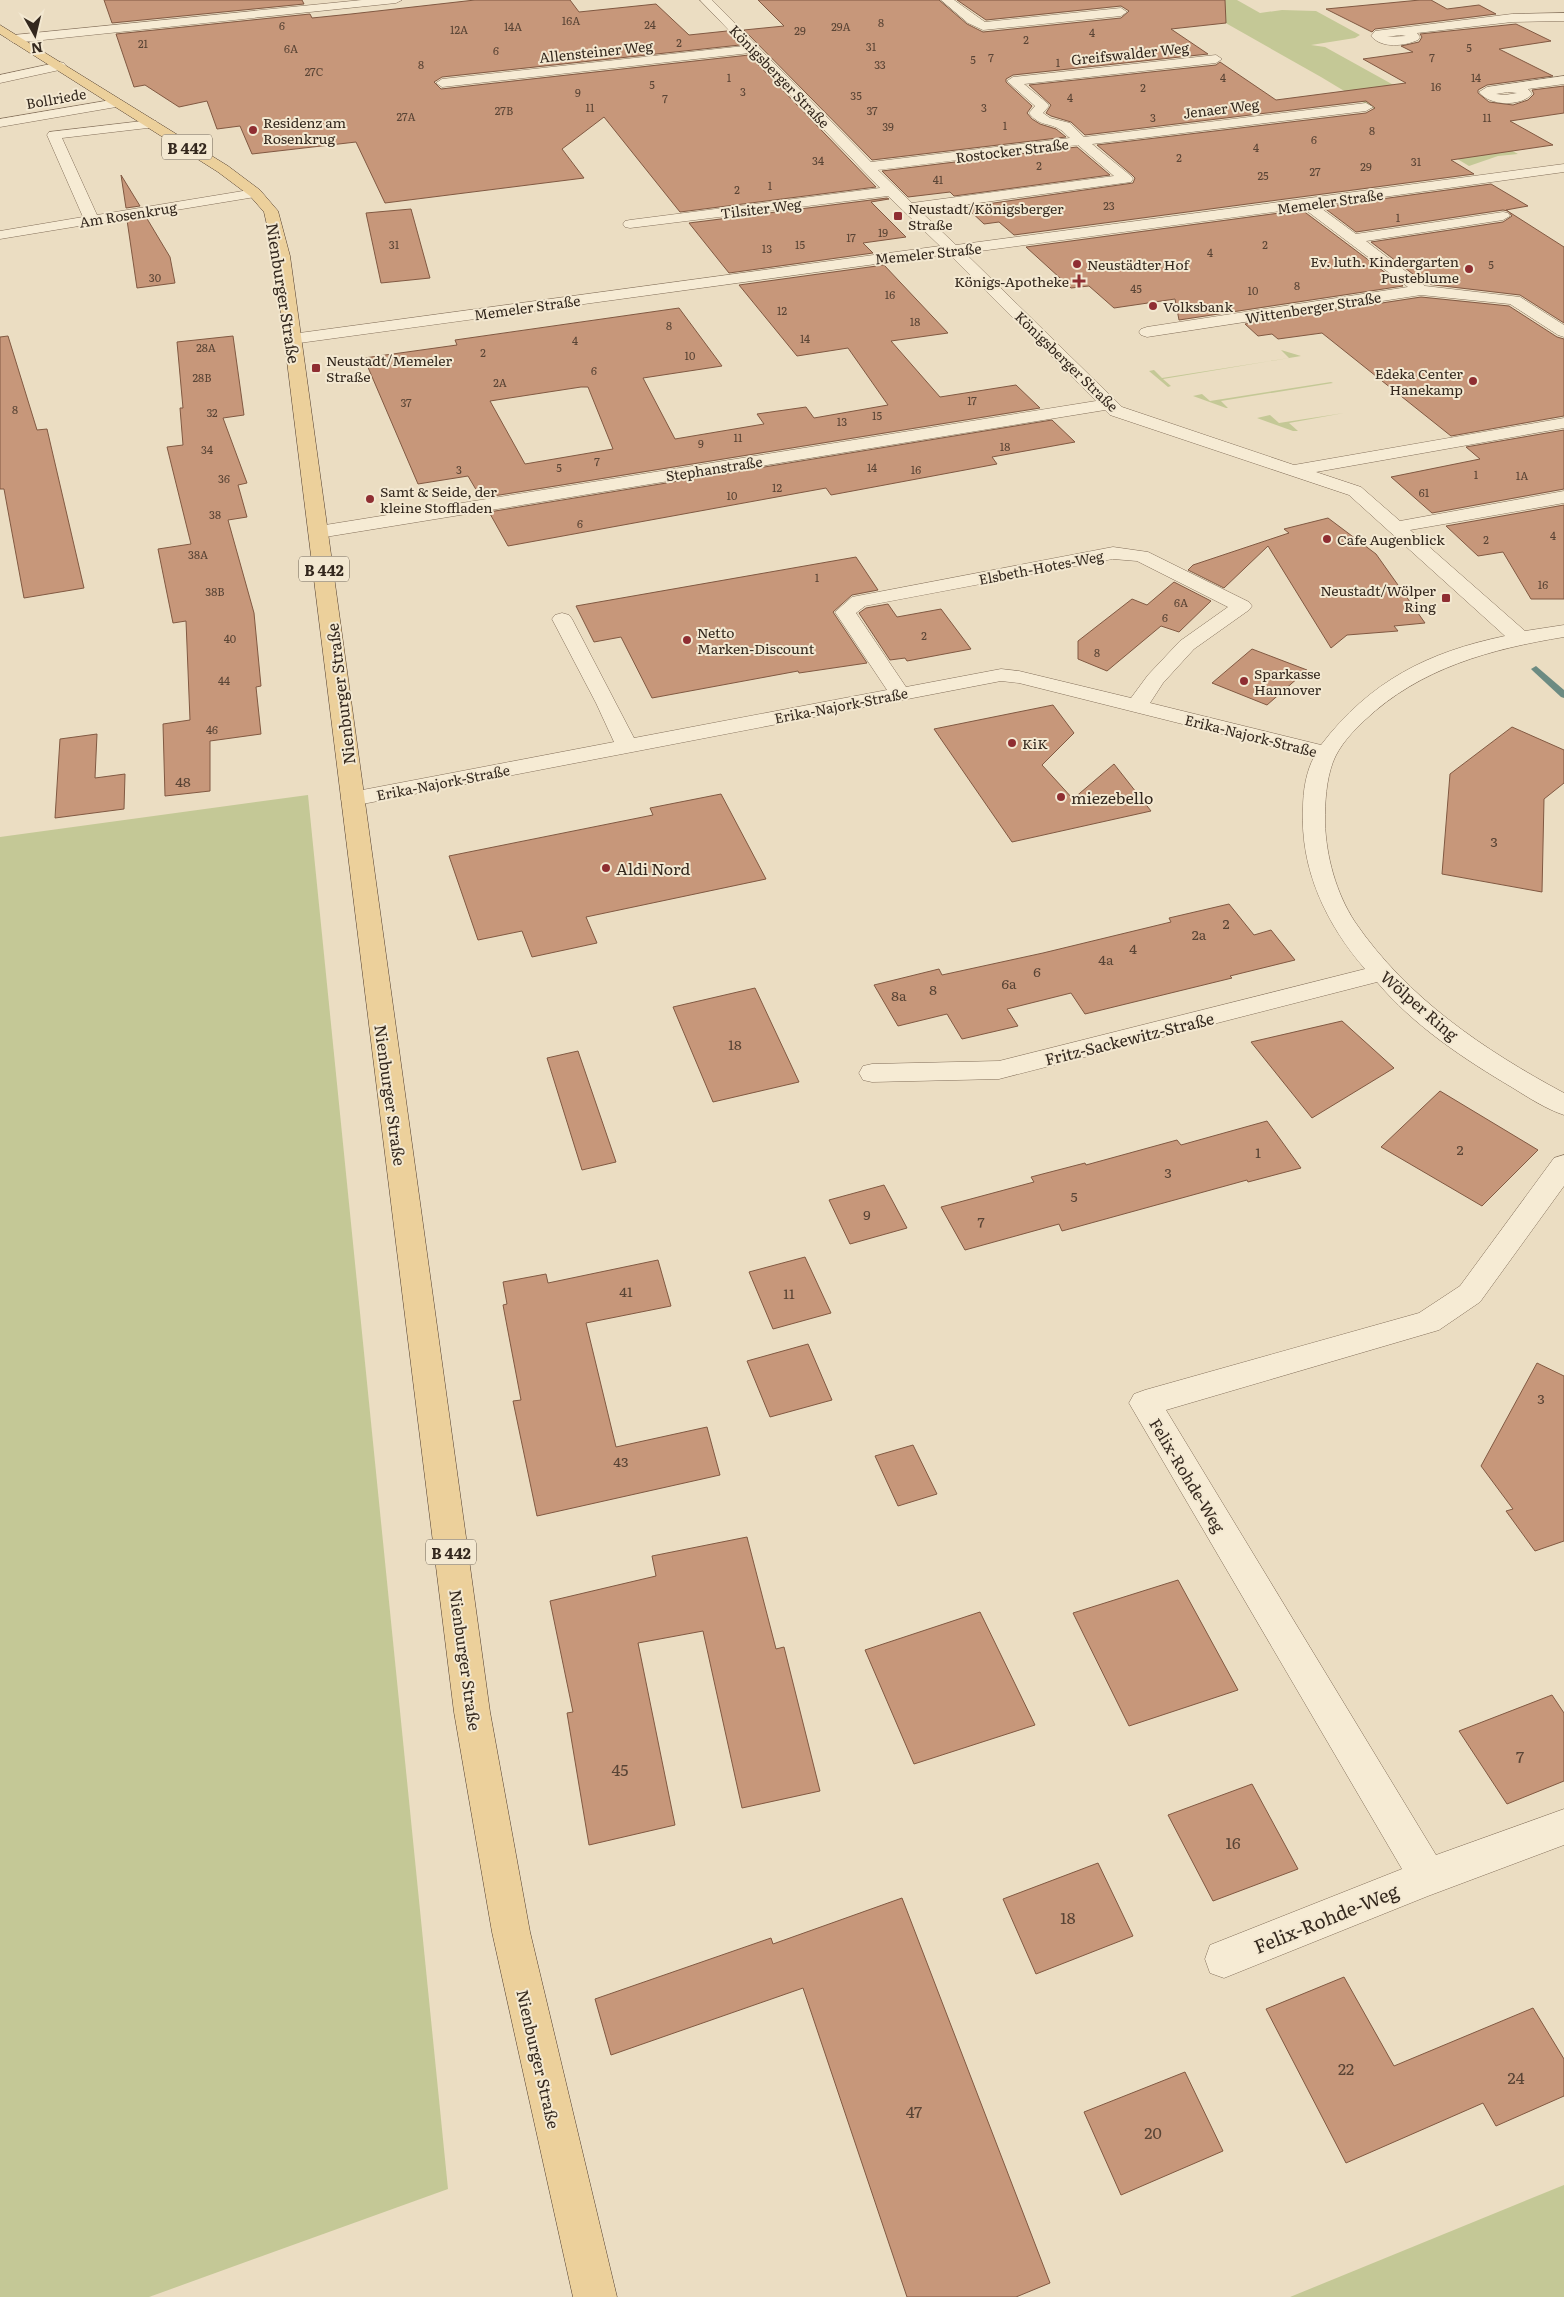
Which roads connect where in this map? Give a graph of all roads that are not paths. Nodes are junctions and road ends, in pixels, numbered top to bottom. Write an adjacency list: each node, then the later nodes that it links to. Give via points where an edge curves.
1 (396, 0): 8 (street, via 239,12)
2 (706, 0): 9 (street, Königsberger Straße)
3 (947, 0): 4 (street, via 983,26)
4 (1121, 12)
5 (1564, 17): 7 (street, via 1512,18)
6 (0, 29): 8 (main road, Nienburger Straße / B 442)
7 (1398, 31)
8 (14, 39): 11 (main road, Nienburger Straße / B 442)
9 (753, 49): 15 (street, Allensteiner Weg); 22 (street, Königsberger Straße)
10 (1216, 59): 12 (street, Greifswalder Weg)
11 (60, 66): 13 (street); 17 (main road, Nienburger Straße / B 442)
12 (1046, 78): 21 (street, Rostocker Straße, via 1013,80 1042,106 1036,113 1044,121 1065,126)
13 (0, 79)
14 (1564, 80): 16 (street)
15 (442, 83)
16 (1508, 88)
17 (117, 103): 19 (street, Bollriede); 20 (main road, Nienburger Straße / B 442)
18 (1366, 107): 21 (street, Jenaer Weg)
19 (0, 123)
20 (151, 124): 25 (main road, Nienburger Straße / B 442); 29 (street, via 54,135)
21 (1081, 142): 22 (street, Rostocker Straße); 27 (street, via 1126,179)
22 (867, 167): 24 (street, Königsberger Straße)
23 (1564, 168): 26 (street, Memeler Straße)
24 (891, 191): 27 (street, Königsberger Straße); 30 (street, Tilsiter Weg)
25 (255, 193): 29 (street, Am Rosenkrug); 39 (main road, Nienburger Straße / B 442, via 271,212 282,256)
26 (1307, 204): 32 (street, Wittenberger Straße); 33 (street, Memeler Straße)
27 (908, 208): 33 (street, Königsberger Straße)
28 (1503, 216): 32 (street)
29 (92, 220): 31 (street, Am Rosenkrug)
30 (630, 224)
31 (0, 235)
32 (1353, 239): 34 (street, Wittenberger Straße)
33 (954, 250): 39 (street, Memeler Straße); 40 (street, Königsberger Straße)
34 (1421, 290): 36 (street, Wittenberger Straße, via 1514,300); 37 (street, Wittenberger Straße)
35 (1564, 318): 36 (street)
36 (1548, 321): 38 (street, Wittenberger Straße)
37 (1147, 332)
38 (1564, 332)
39 (292, 339): 45 (main road, Nienburger Straße / B 442)
40 (1108, 404): 42 (street, Königsberger Straße, via 1116,411); 45 (street, Stephanstraße)
41 (1564, 423): 42 (street)
42 (1292, 470): 44 (street, Königsberger Straße, via 1355,491)
43 (1564, 497): 44 (street)
44 (1397, 527): 48 (street, Königsberger Straße)
45 (319, 532): 53 (main road, Nienburger Straße / B 442)
46 (562, 619): 51 (street)
47 (1564, 630): 48 (street, Wölper Ring)
48 (1519, 636): 52 (street, Wölper Ring, via 1424,667 1383,693 1351,722)
49 (900, 694): 50 (street, Erika-Najork-Straße, via 1001,676 1019,677); 50 (street, Elsbeth-Hotes-Weg, via 845,612 859,600 1113,553 1141,556 1242,606 1187,645 1154,679); 51 (street, Erika-Najork-Straße)
50 (1136, 706): 52 (street, Erika-Najork-Straße)
51 (627, 746): 53 (street, Erika-Najork-Straße)
52 (1326, 753): 54 (street, Wölper Ring, via 1316,786 1313,812 1324,884 1345,925)
53 (352, 799): 61 (main road, Nienburger Straße / B 442, via 472,1712 511,1932)
54 (1381, 973): 55 (street, Fritz-Sackewitz-Straße, via 999,1070); 56 (street, Wölper Ring, via 1418,1008 1460,1040 1516,1080)
55 (872, 1073)
56 (1564, 1105)
57 (1564, 1164): 59 (street, Felix-Rohde-Weg, via 1470,1294 1428,1322 1145,1402)
58 (1564, 1827): 59 (street, Felix-Rohde-Weg)
59 (1428, 1877): 60 (street, Felix-Rohde-Weg)
60 (1224, 1959)
61 (595, 2297)

